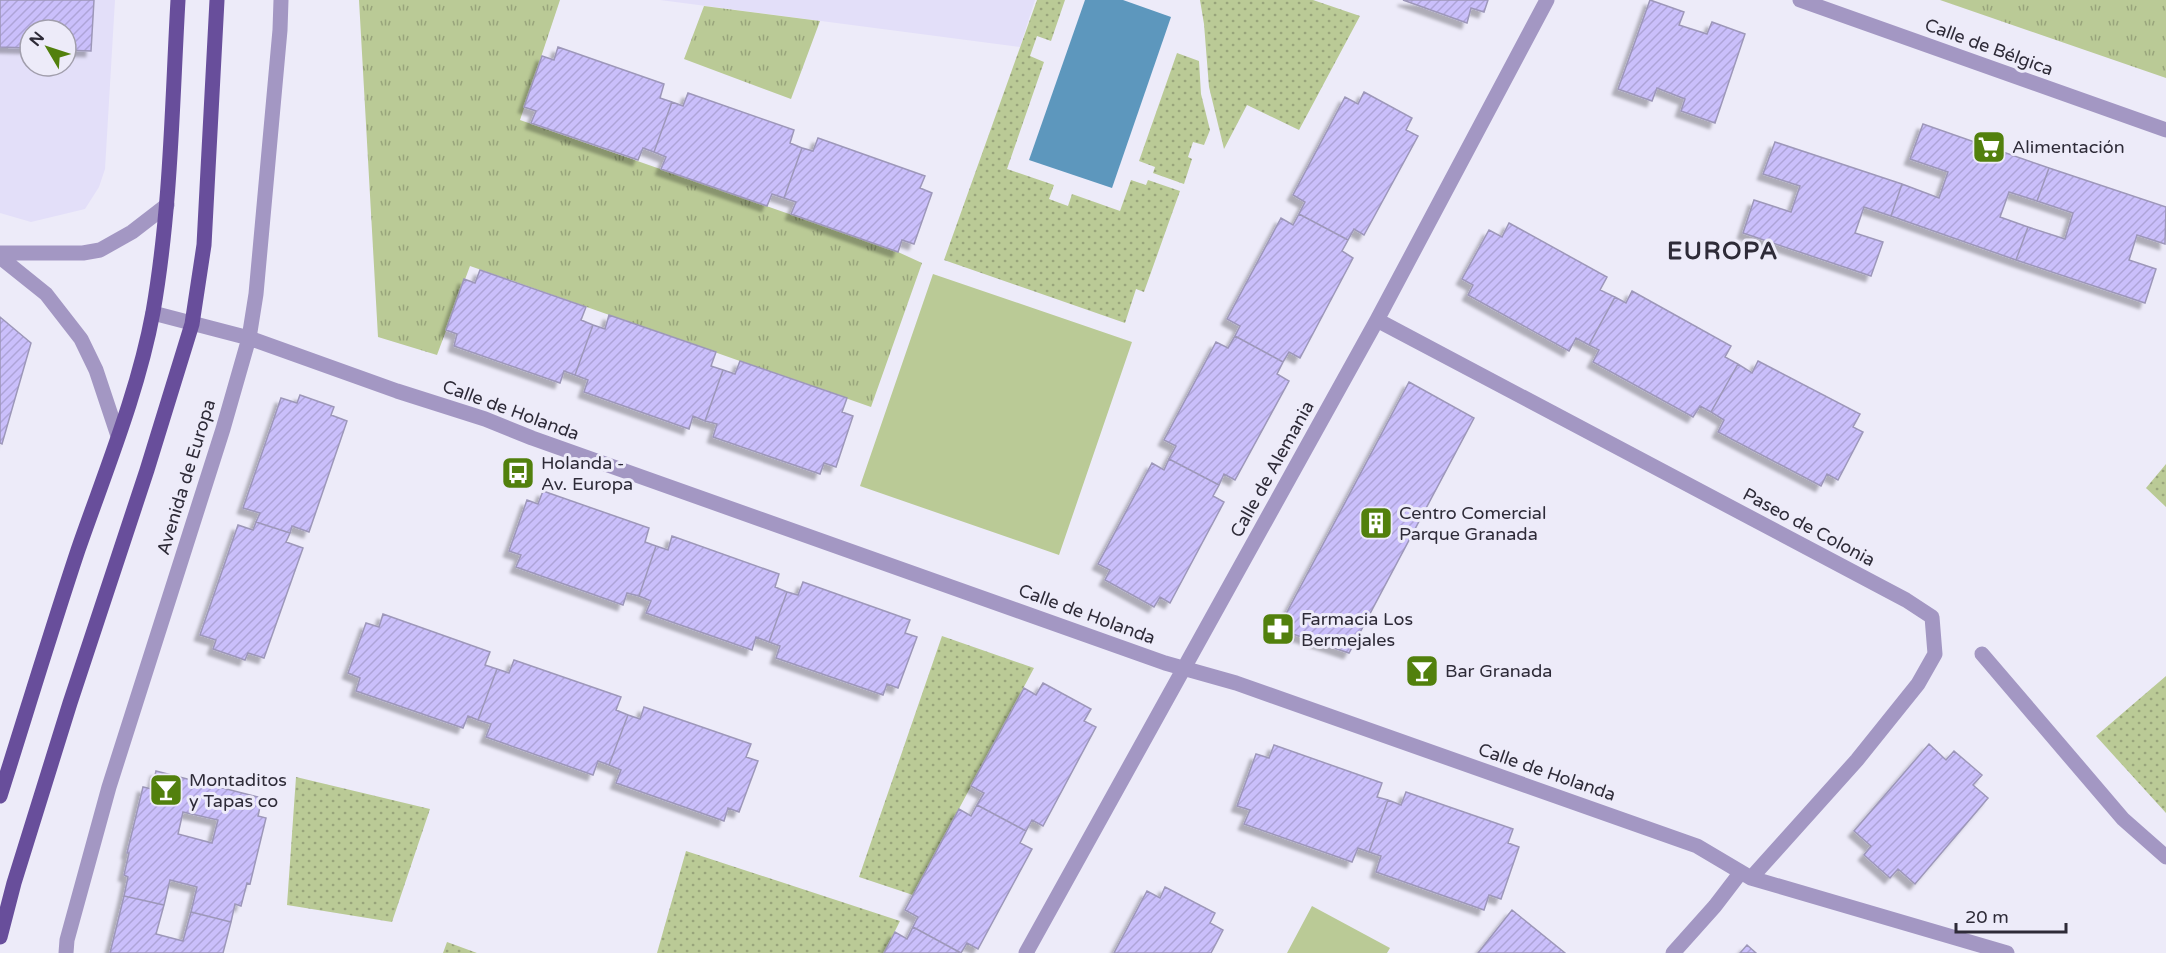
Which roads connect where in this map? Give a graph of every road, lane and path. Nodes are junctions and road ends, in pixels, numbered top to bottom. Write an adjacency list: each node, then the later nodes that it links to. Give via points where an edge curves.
1 (178, 0): 7 (main road)
2 (217, 0): 11 (main road, via 204,245)
3 (281, 0): 12 (street, Avenida de Europa)
4 (1547, 0): 10 (street, Calle de Alemania)
5 (1800, 0): 6 (street, Calle de Bélgica)
6 (2166, 130)
7 (167, 205): 8 (street, via 100,250); 9 (main road)
8 (0, 255): 13 (street, via 46,294 81,339)
9 (153, 313): 11 (street, Calle de Holanda); 13 (main road)
10 (1377, 320): 15 (street, Calle de Alemania); 18 (street, Paseo de Colonia, via 1932,617 1935,654 1917,684 1857,760)
11 (192, 324): 12 (street, Calle de Holanda); 19 (main road, via 70,703)
12 (249, 338): 15 (street, Calle de Holanda); 20 (street, Avenida de Europa, via 109,787)
13 (118, 436): 16 (main road)
14 (1982, 654): 17 (street, via 2123,819)
15 (1184, 669): 18 (street, Calle de Holanda, via 1236,683 1697,846); 21 (street, Calle de Alemania)
16 (0, 796)
17 (2166, 857)
18 (1746, 875): 22 (street); 23 (street, Calle de Holanda)
19 (0, 937)
20 (66, 953)
21 (1026, 953)
22 (1673, 953)
23 (2007, 953)

